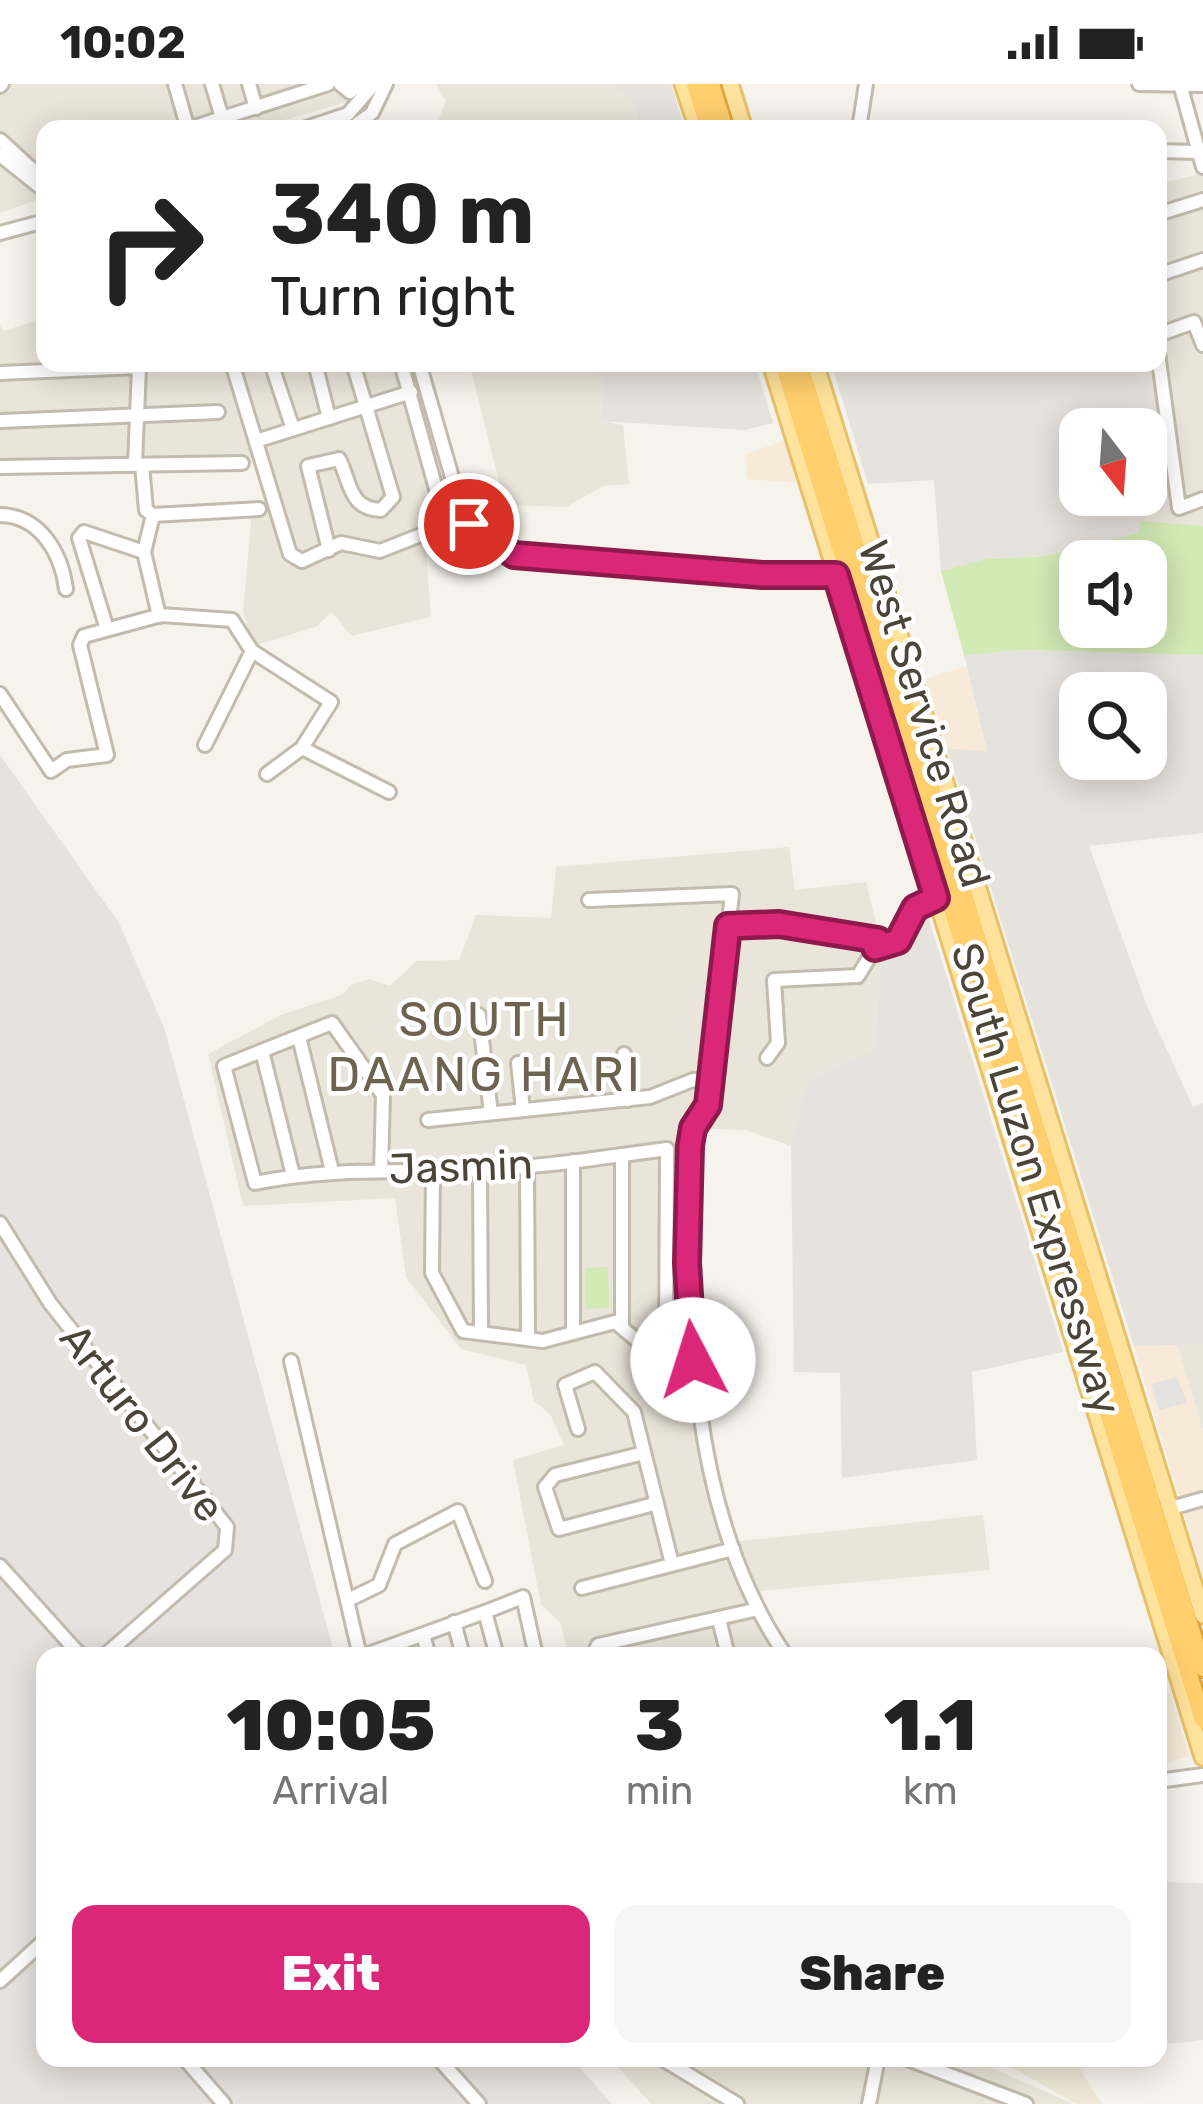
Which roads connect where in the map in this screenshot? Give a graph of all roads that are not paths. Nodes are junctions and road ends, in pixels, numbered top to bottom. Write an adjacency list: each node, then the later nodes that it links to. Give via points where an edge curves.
1 (175, 84): 21 (street)
2 (212, 84): 20 (street)
3 (249, 84): 18 (street)
4 (328, 84): 18 (street)
5 (340, 84): 6 (street, via 350,92)
6 (360, 84)
7 (374, 84): 17 (street)
8 (386, 84): 19 (street)
9 (683, 84): 26 (main road)
10 (698, 84): 27 (highway)
11 (715, 84): 28 (highway)
12 (730, 84): 29 (main road)
13 (866, 84): 30 (street)
14 (1139, 84): 15 (street)
15 (1180, 85): 16 (street); 33 (street)
16 (1203, 85)
17 (366, 99): 19 (street); 23 (street)
18 (256, 107): 20 (street)
19 (372, 113): 24 (street); 25 (street)
20 (222, 118): 22 (street)
21 (185, 120)
22 (216, 120)
23 (330, 120)
24 (362, 120)
25 (375, 120)
26 (695, 120)
27 (709, 120)
28 (726, 120)
29 (741, 120)
30 (860, 120)
31 (0, 140): 36 (street)
32 (1167, 152): 33 (street)
33 (1198, 152): 35 (street)
34 (0, 155): 37 (street)
35 (1203, 167)
36 (36, 174)
37 (36, 184)
38 (1203, 200): 39 (street)
39 (1167, 211)
40 (36, 223): 41 (street)
41 (0, 233)
42 (1203, 260): 43 (street)
43 (1167, 271)
44 (1167, 332): 45 (street, via 1194,322)
45 (1203, 346)
46 (36, 372): 61 (street)
47 (138, 372): 65 (street)
48 (235, 372): 69 (street)
49 (274, 372): 68 (street)
50 (317, 372): 66 (street)
51 (356, 372): 63 (street)
52 (404, 372): 62 (street)
53 (422, 372): 79 (street, via 469,524 514,555)
54 (774, 372): 79 (main road)
55 (788, 372): 150 (highway)
56 (788, 372): 151 (highway, South Luzon Expressway)
57 (805, 372): 137 (highway, South Luzon Expressway)
58 (805, 372): 149 (highway)
59 (818, 372): 124 (main road, West Service Road)
60 (1161, 372): 73 (street, via 1179,508)
61 (0, 374)
62 (411, 392): 63 (street); 77 (street, via 446,525 380,551 347,542)
63 (366, 406): 66 (street); 77 (street, via 393,497 381,510 362,508 342,461 308,466)
64 (218, 412): 65 (street)
65 (138, 417): 67 (street); 71 (street)
66 (329, 418): 68 (street)
67 (0, 421)
68 (292, 429): 69 (street)
69 (256, 441): 77 (street, via 290,554 302,561)
70 (242, 463): 71 (street)
71 (139, 464): 72 (street); 76 (street)
72 (0, 466)
73 (1203, 500)
74 (259, 509): 76 (street)
75 (0, 515): 80 (street, via 18,515 49,541)
76 (153, 515): 78 (street)
77 (329, 550)
78 (144, 551): 81 (street); 82 (street, via 81,534)
79 (836, 575): 89 (main road)
80 (65, 589)
81 (159, 616): 82 (street); 83 (street, via 232,620)
82 (107, 629): 84 (street, via 80,645 107,755 51,771)
83 (252, 651): 85 (street); 86 (street, via 331,702)
84 (0, 694)
85 (205, 745)
86 (302, 748): 87 (street); 88 (street)
87 (267, 774)
88 (389, 792)
89 (936, 898): 92 (street, via 915,908 898,941); 152 (main road)
90 (589, 900): 91 (street, via 732,894)
91 (728, 926): 92 (street, via 782,924 878,940); 99 (street)
92 (875, 948): 97 (street, via 858,976 774,980 778,1043)
93 (479, 1015): 102 (street)
94 (299, 1036): 95 (street); 108 (street); 109 (street, via 332,1024 383,1095)
95 (262, 1051): 111 (street); 111 (street, Jasmin, via 224,1066 255,1183)
96 (624, 1054): 100 (street)
97 (767, 1058)
98 (518, 1063): 101 (street)
99 (712, 1081): 100 (street); 118 (street, via 690,1146)
100 (628, 1100): 101 (street)
101 (523, 1110): 102 (street)
102 (491, 1113): 103 (street)
103 (428, 1120)
104 (622, 1155): 105 (street, Jasmin); 113 (street); 117 (street, Jasmin, via 667,1149)
105 (573, 1161): 106 (street, Jasmin); 114 (street)
106 (527, 1167): 107 (street, Jasmin); 116 (street)
107 (480, 1170): 110 (street, Jasmin); 115 (street)
108 (332, 1171): 109 (street, Jasmin); 111 (street, Jasmin)
109 (381, 1171): 110 (street, Jasmin)
110 (433, 1171): 115 (street, via 432,1274 463,1331)
111 (293, 1174)
112 (0, 1223): 139 (street, Arturo Drive, via 50,1303 227,1528 226,1550)
113 (622, 1327): 114 (street, via 608,1321); 117 (street, via 651,1352)
114 (573, 1332): 116 (street)
115 (482, 1333): 116 (street)
116 (528, 1339)
117 (666, 1354): 118 (street)
118 (693, 1360): 125 (street)
119 (291, 1361): 130 (street)
120 (578, 1429): 121 (street, via 565,1385 595,1372 634,1412)
121 (644, 1453): 123 (street); 123 (street, via 555,1475 545,1487 559,1529)
122 (1203, 1499): 124 (street)
123 (653, 1504): 126 (street)
124 (1171, 1508): 133 (main road, West Service Road)
125 (733, 1549): 126 (street); 131 (street)
126 (672, 1564): 129 (street)
127 (0, 1566): 138 (street)
128 (485, 1581): 130 (street, via 458,1511 395,1544 379,1585)
129 (582, 1588)
130 (348, 1600): 140 (street)
131 (754, 1610): 134 (street); 148 (street)
132 (485, 1612): 135 (street); 144 (street); 145 (street, via 523,1597)
133 (1203, 1615)
134 (719, 1618): 146 (street); 147 (street)
135 (454, 1622): 136 (street); 143 (street)
136 (423, 1635): 141 (street); 142 (street)
137 (1203, 1645)
138 (73, 1647)
139 (114, 1647)
140 (359, 1647)
141 (388, 1647)
142 (426, 1647)
143 (461, 1647)
144 (495, 1647)
145 (534, 1647)
146 (612, 1647)
147 (726, 1647)
148 (779, 1647)
149 (1203, 1668)
150 (1203, 1700)
151 (1203, 1720)
152 (1203, 1757)
153 (1203, 1775): 154 (street)
154 (1167, 1779)
155 (36, 1948): 156 (street)
156 (0, 1981)
157 (192, 2067): 162 (street)
158 (446, 2067): 163 (street)
159 (676, 2067): 164 (street)
160 (876, 2067): 165 (street)
161 (928, 2067): 166 (street)
162 (224, 2104)
163 (479, 2104)
164 (737, 2104)
165 (868, 2104)
166 (1026, 2104)

